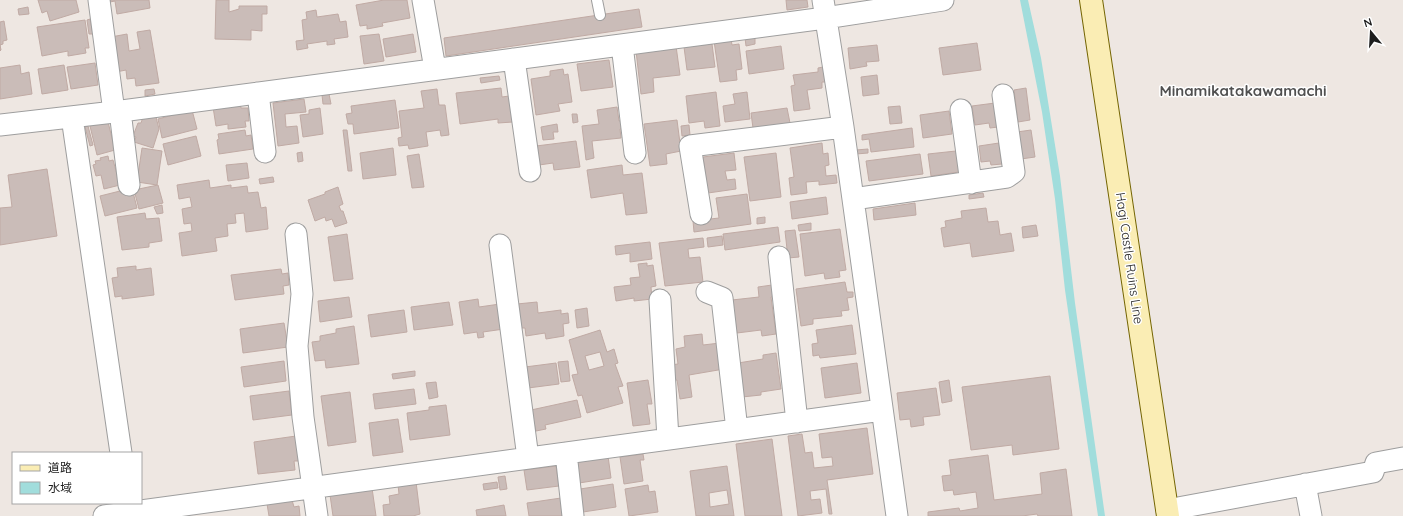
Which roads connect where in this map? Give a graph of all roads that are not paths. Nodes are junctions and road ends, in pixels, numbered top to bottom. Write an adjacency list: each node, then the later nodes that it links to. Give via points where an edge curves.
1 (99, 0): 14 (street)
2 (423, 0): 10 (street)
3 (597, 0): 7 (lane)
4 (943, 0): 6 (street)
5 (1091, 0): 41 (main road, Hagi Castle Ruins Line)
6 (824, 9): 8 (street); 17 (street)
7 (600, 15)
8 (609, 44): 9 (street); 19 (street)
9 (514, 58): 10 (street); 20 (street)
10 (435, 69): 11 (street)
11 (258, 93): 14 (street); 18 (street)
12 (1003, 95): 21 (street, via 1014,172 1007,178)
13 (961, 110): 21 (street)
14 (117, 112): 15 (street); 22 (street)
15 (72, 118): 16 (street); 34 (street)
16 (0, 125)
17 (843, 127): 23 (street); 24 (street, via 690,146)
18 (265, 152)
19 (635, 153)
20 (530, 172)
21 (971, 182): 23 (street)
22 (129, 185)
23 (853, 199): 30 (street)
24 (701, 214)
25 (296, 234): 39 (street, via 302,294 297,346)
26 (500, 245): 36 (street)
27 (780, 257): 31 (street)
28 (707, 292): 32 (street, via 722,298)
29 (660, 300): 33 (street)
30 (882, 410): 31 (street); 45 (street)
31 (797, 422): 32 (street)
32 (737, 430): 33 (street)
33 (668, 439): 35 (street)
34 (121, 452)
35 (566, 453): 36 (street); 44 (street)
36 (528, 458): 39 (street)
37 (1403, 458): 38 (street, via 1376,463 1373,472)
38 (1305, 484): 41 (street); 46 (street)
39 (313, 488): 40 (street); 43 (street)
40 (130, 510): 42 (street)
41 (1167, 513)
42 (104, 516)
43 (317, 516)
44 (573, 516)
45 (896, 516)
46 (1311, 516)

